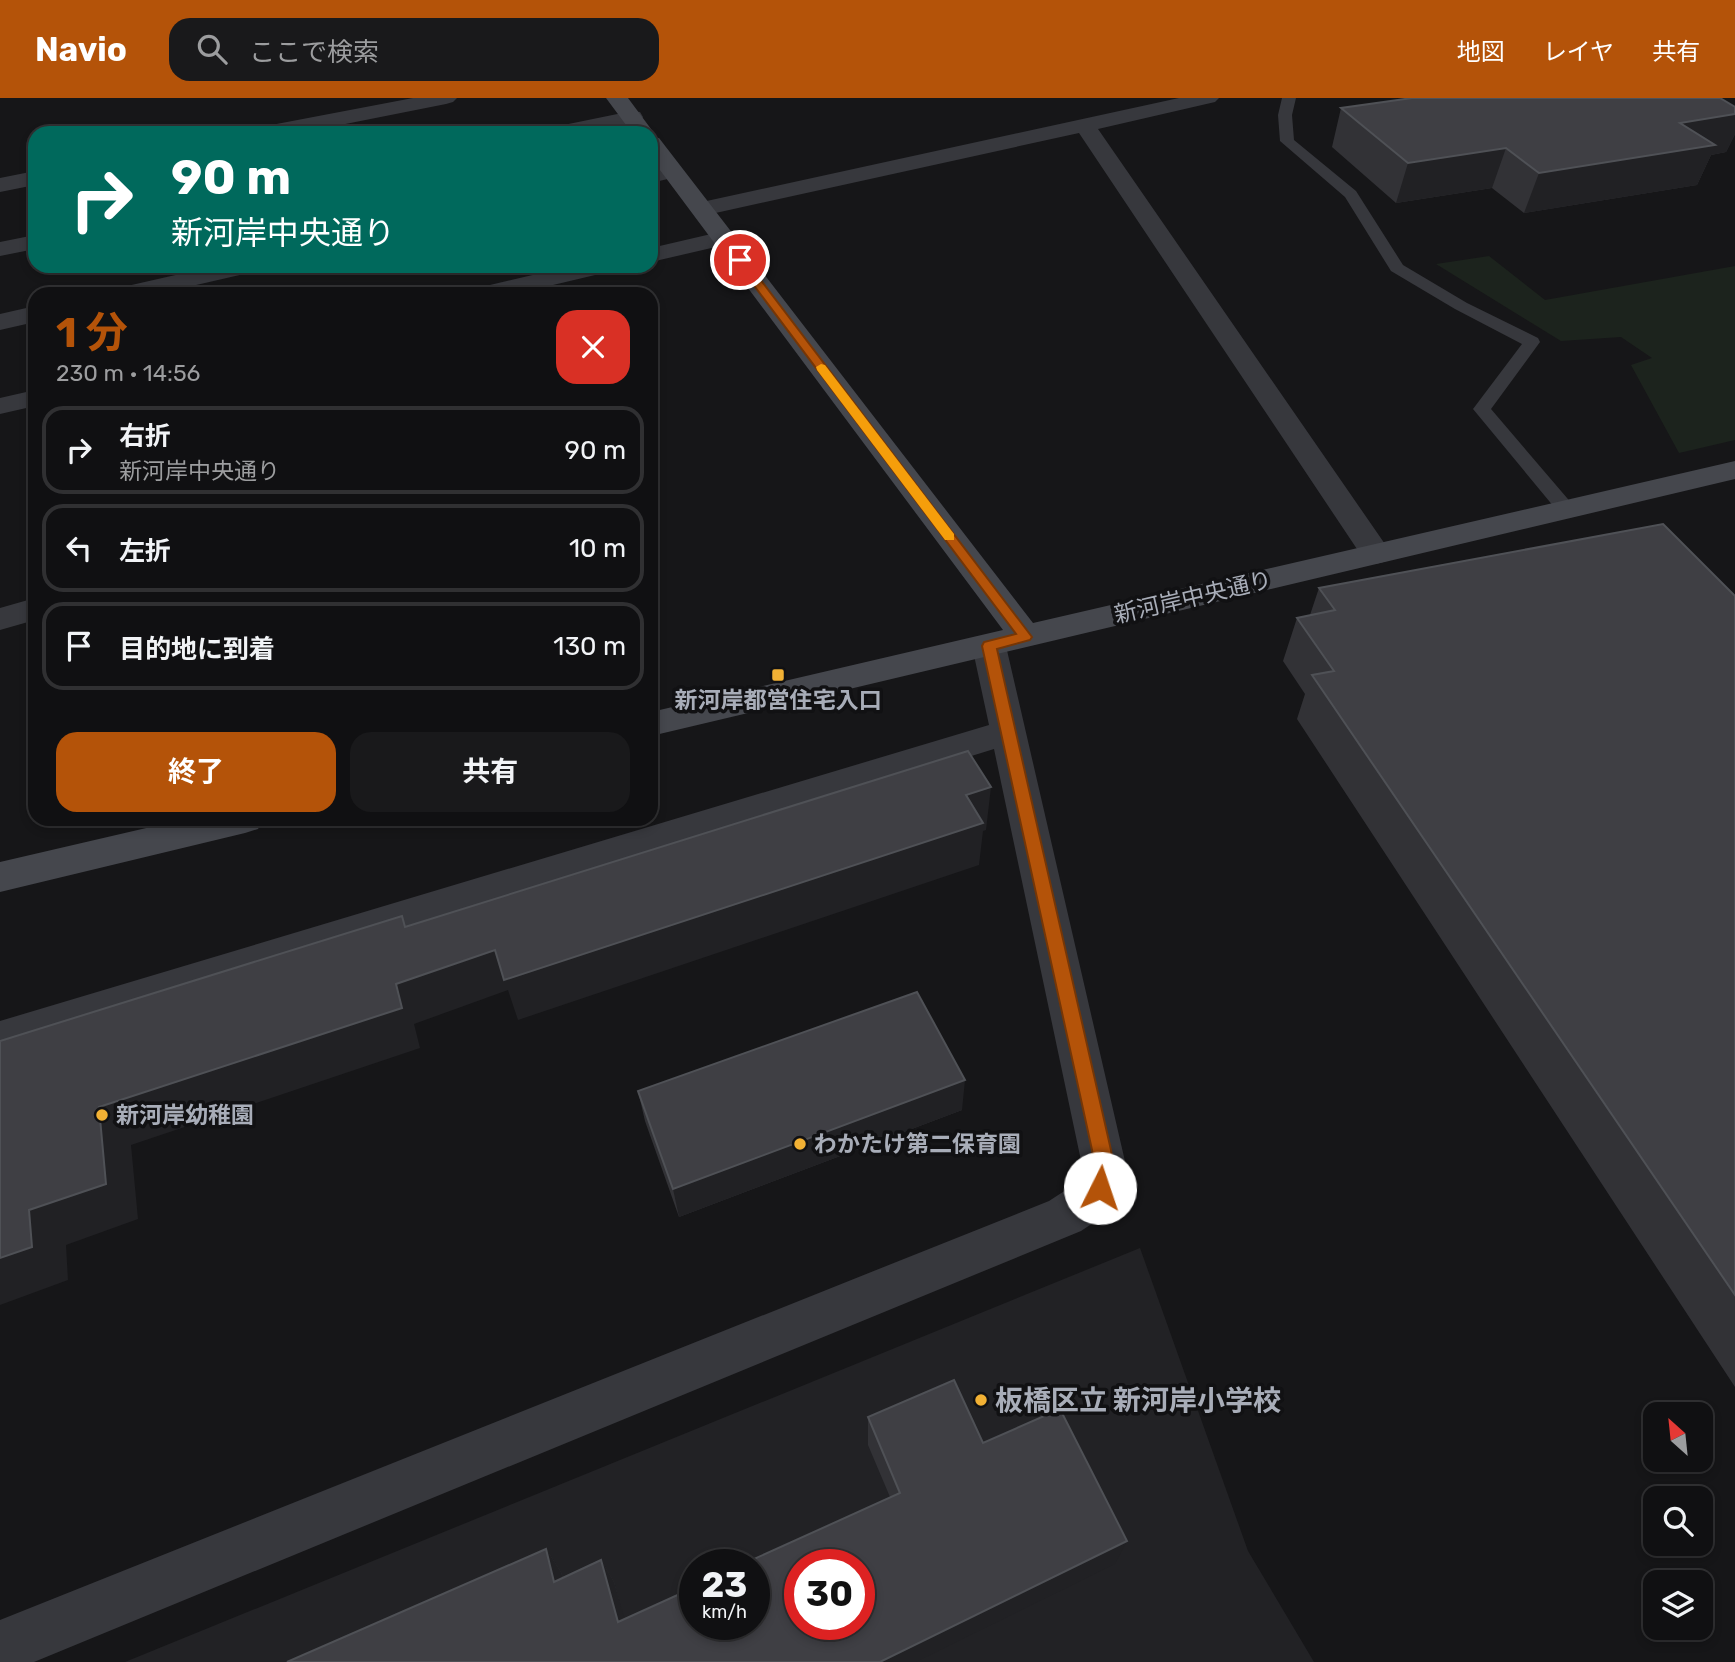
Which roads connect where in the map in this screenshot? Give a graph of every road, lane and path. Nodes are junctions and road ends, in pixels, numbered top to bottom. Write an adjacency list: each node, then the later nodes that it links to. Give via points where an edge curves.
1 (446, 98): 7 (street)
2 (617, 98): 5 (street)
3 (1208, 98): 6 (street)
4 (1289, 98): 26 (lane, via 1287,141 1351,194 1397,268 1532,342 1482,409)
5 (637, 125)
6 (1085, 125): 11 (street); 27 (street)
7 (302, 126)
8 (661, 174): 11 (street)
9 (28, 179): 10 (street)
10 (0, 185)
11 (702, 209): 12 (street)
12 (724, 238): 15 (street); 30 (street)
13 (28, 243): 14 (street)
14 (0, 249)
15 (658, 253)
16 (225, 273): 18 (street)
17 (573, 273): 20 (street)
18 (205, 279): 19 (street)
19 (161, 287)
20 (512, 287)
21 (28, 316): 22 (street)
22 (0, 322)
23 (28, 400): 24 (street)
24 (0, 406)
25 (1735, 470): 26 (street, 新河岸中央通り)
26 (1566, 509): 27 (street, 新河岸中央通り)
27 (1376, 554): 30 (street, 新河岸中央通り)
28 (28, 611): 29 (street)
29 (0, 619)
30 (1007, 641): 31 (street, 新河岸中央通り); 32 (street)
31 (658, 722)
32 (1008, 732): 35 (street); 36 (street, via 1105,1170 1100,1188 1086,1205)
33 (215, 826): 34 (street)
34 (0, 877)
35 (0, 1039)
36 (0, 1648)

